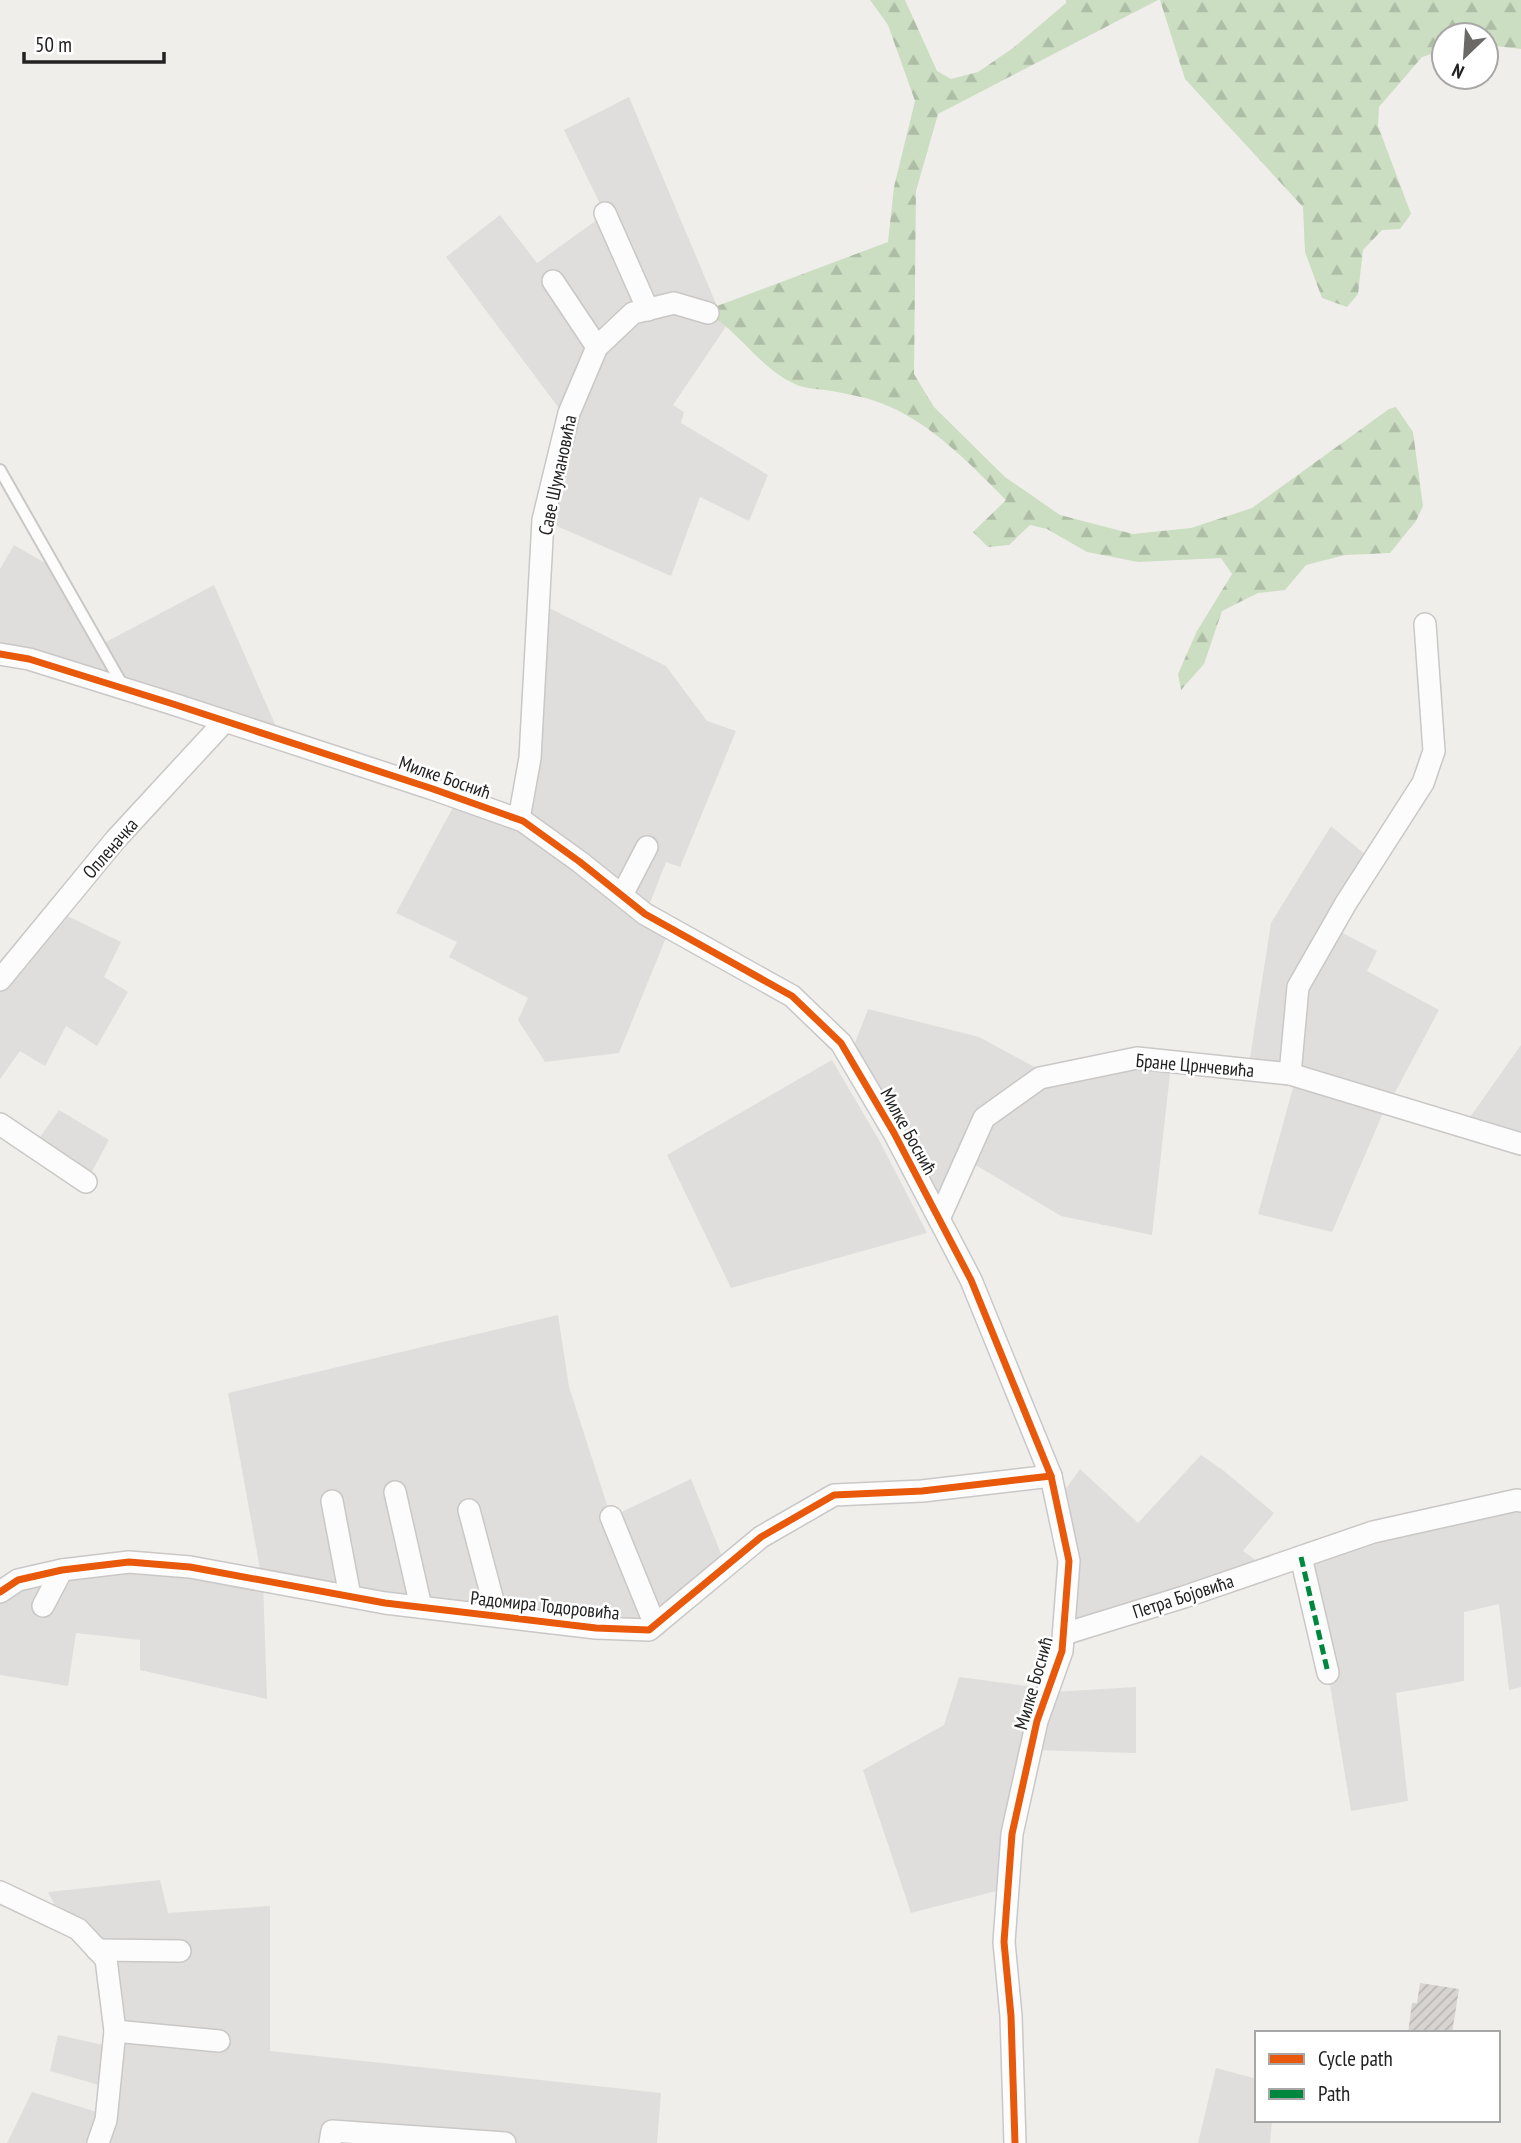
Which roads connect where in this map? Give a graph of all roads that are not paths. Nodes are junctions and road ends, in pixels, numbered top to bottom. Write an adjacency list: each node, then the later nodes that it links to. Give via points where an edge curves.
1 (606, 214): 3 (street)
2 (553, 281): 5 (street)
3 (648, 310): 4 (street, Саве Шумановића, via 674,303); 5 (street, Саве Шумановића, via 633,313)
4 (708, 313)
5 (597, 347): 11 (street, Саве Шумановића, via 569,413 543,520 530,758)
6 (0, 470): 9 (lane)
7 (1425, 624): 15 (street, via 1434,751 1423,783 1298,986)
8 (0, 654): 9 (street, Милке Боснић)
9 (124, 689): 10 (street, Милке Боснић)
10 (225, 721): 11 (street, Милке Боснић); 14 (street, Опленачка, via 116,839)
11 (519, 819): 13 (street, Милке Боснић)
12 (648, 847): 13 (street)
13 (622, 895): 19 (street, Милке Боснић, via 645,914 792,996 841,1043)
14 (0, 980)
15 (1290, 1074): 17 (street, Бране Црнчевића); 19 (street, Бране Црнчевића, via 1137,1058 1040,1078 984,1118)
16 (0, 1124): 18 (street)
17 (1520, 1143)
18 (86, 1182)
19 (939, 1219): 20 (street, Милке Боснић, via 971,1280)
20 (1051, 1476): 33 (street, via 922,1491 834,1495 761,1537); 34 (street, Милке Боснић, via 1069,1561)
21 (395, 1492): 31 (street)
22 (332, 1501): 29 (street)
23 (1521, 1501): 26 (street, Петра Бојовића, via 1373,1532)
24 (469, 1510): 32 (street, Радомира Тодоровића)
25 (611, 1517): 33 (street, Радомира Тодоровића)
26 (1301, 1557): 34 (street, Петра Бојовића); 35 (street)
27 (62, 1570): 28 (street, Радомира Тодоровића, via 18,1580); 29 (street, Радомира Тодоровића, via 129,1562 190,1567); 30 (street)
28 (0, 1592)
29 (350, 1596): 31 (street, Радомира Тодоровића)
30 (43, 1606)
31 (421, 1607): 32 (street, Радомира Тодоровића)
32 (498, 1616): 33 (street, Радомира Тодоровића, via 596,1628 649,1630)
33 (655, 1625)
34 (1064, 1634): 44 (street, Милке Боснић, via 1037,1721 1012,1834 1004,1942)
35 (1328, 1673)
36 (0, 1892): 37 (street, via 78,1929)
37 (97, 1951): 38 (street); 39 (street, via 106,1959)
38 (180, 1951)
39 (115, 2031): 40 (street); 41 (street, via 106,2120)
40 (219, 2041)
41 (98, 2143)
42 (331, 2143): 43 (street, via 332,2131)
43 (505, 2143)
44 (1015, 2143)

